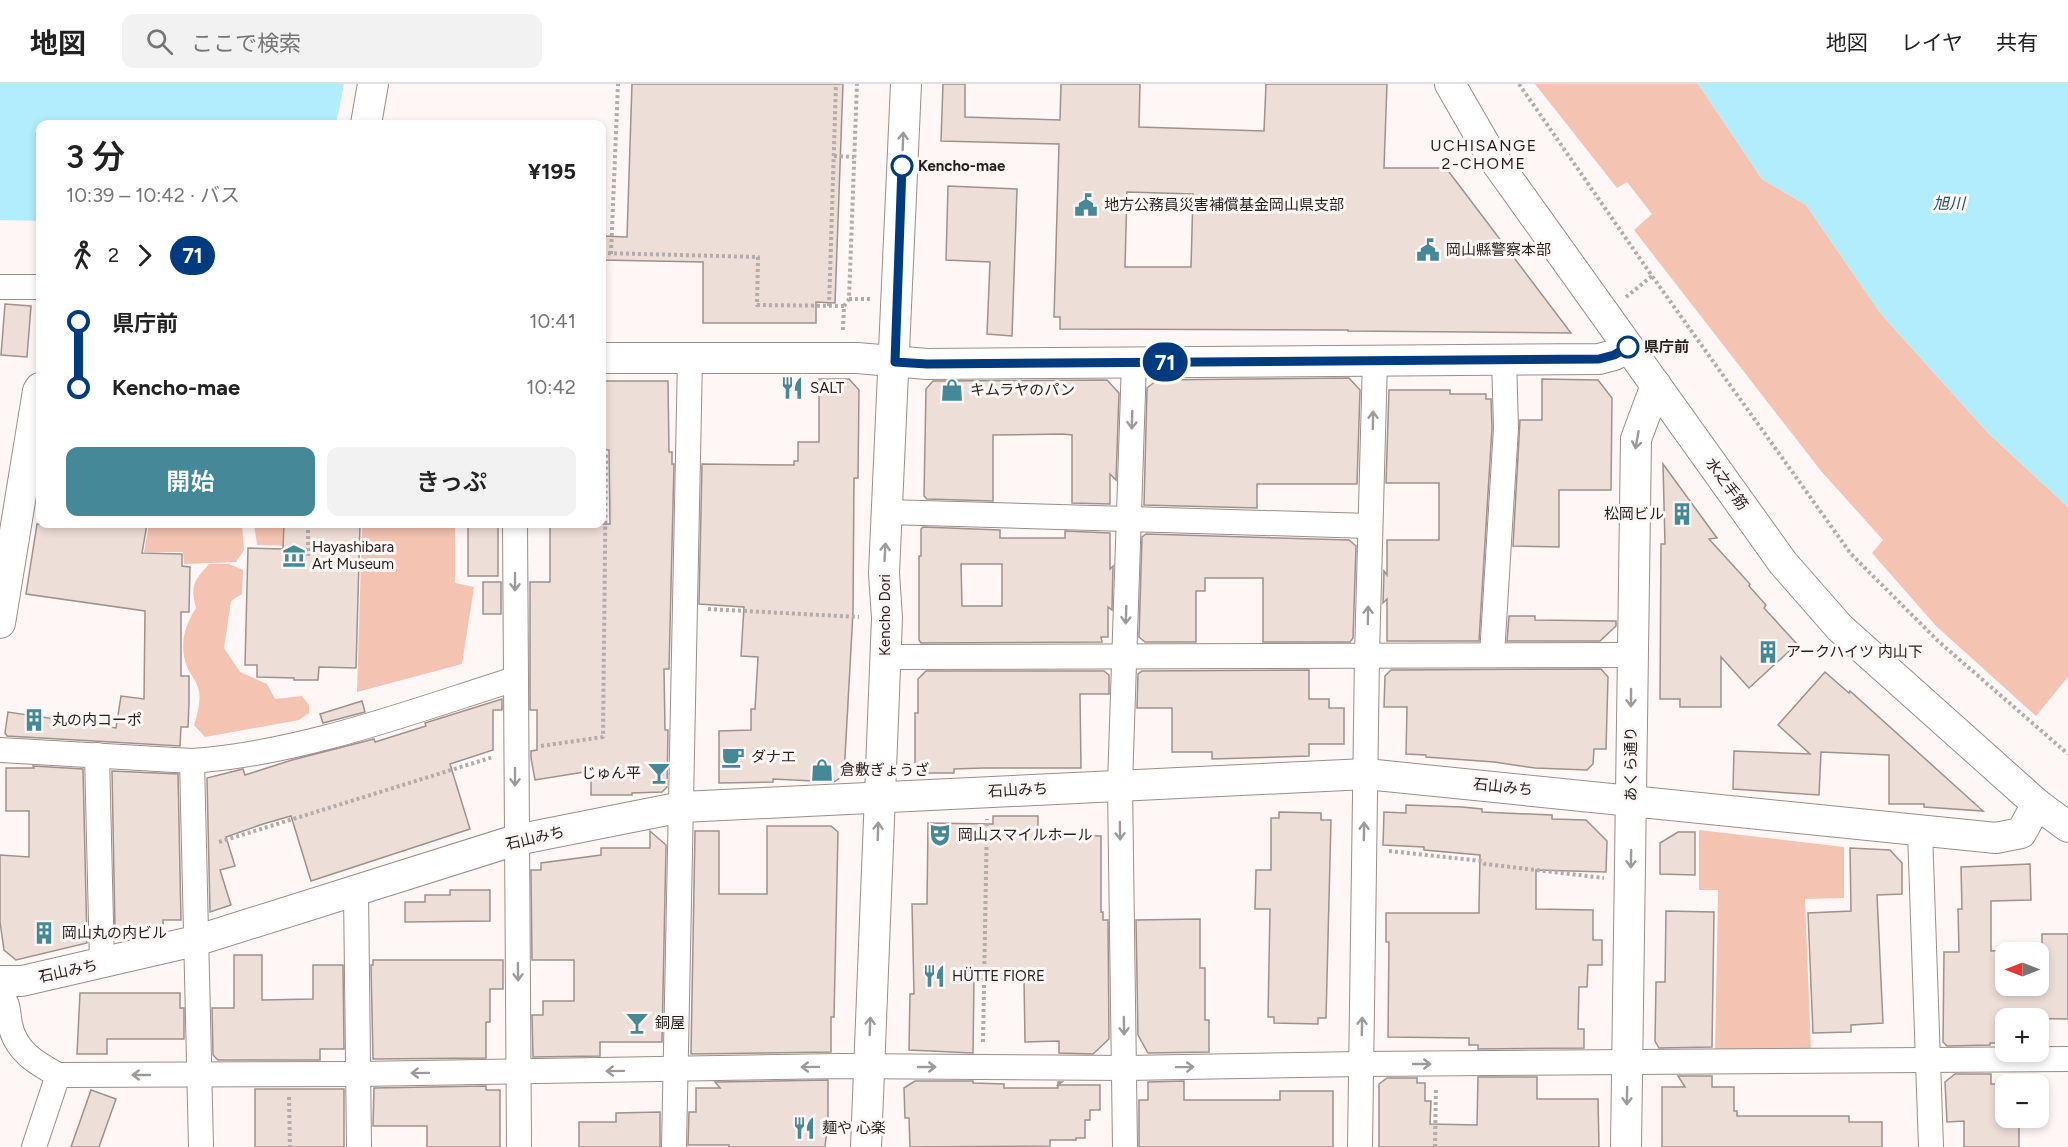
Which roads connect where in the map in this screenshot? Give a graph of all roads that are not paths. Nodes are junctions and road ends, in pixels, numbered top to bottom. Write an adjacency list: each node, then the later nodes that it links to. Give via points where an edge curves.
1 (373, 84): 4 (street)
2 (906, 84): 12 (street, Kencho Dori, one-way to 2)
3 (1450, 84): 7 (street, 水之手筋, via 1491,156)
4 (367, 120)
5 (0, 287): 6 (street)
6 (36, 287)
7 (1628, 347): 10 (street, via 1599,359); 14 (street, 水之手筋)
8 (606, 358): 9 (street)
9 (690, 358): 12 (street, via 857,358); 35 (street)
10 (1504, 359): 11 (street); 22 (street, via 1506,428)
11 (1375, 360): 13 (street); 18 (street, one-way to 11)
12 (895, 362): 13 (street); 16 (street, Kencho Dori)
13 (1134, 362): 17 (street, one-way to 17)
14 (1656, 385): 23 (street, あくら通り, one-way to 23, via 1636,439); 34 (street, 水之手筋, via 1783,563 1840,628)
15 (36, 402): 20 (street)
16 (887, 512): 17 (street); 25 (street, Kencho Dori, one-way to 16)
17 (1129, 518): 18 (street); 24 (street, one-way to 24)
18 (1370, 526): 21 (street, one-way to 18)
19 (515, 528): 26 (street, one-way to 26)
20 (0, 622)
21 (1367, 655): 22 (street); 24 (street); 30 (street)
22 (1492, 655): 23 (street)
23 (1632, 655): 33 (street, あくら通り, one-way to 33)
24 (1124, 656): 25 (street); 31 (street)
25 (885, 657): 32 (street, Kencho Dori)
26 (515, 679): 29 (street, via 327,738 223,758); 38 (street, one-way to 38)
27 (0, 750): 28 (street)
28 (97, 755): 29 (street); 41 (street)
29 (192, 760): 40 (street)
30 (1366, 774): 31 (street, 石山みち); 33 (street, 石山みち); 47 (street, one-way to 30)
31 (1120, 785): 32 (street, 石山みち); 49 (street, one-way to 49)
32 (879, 798): 35 (street, 石山みち); 48 (street, Kencho Dori, one-way to 32)
33 (1631, 800): 37 (street, 石山みち); 46 (street, あくら通り, one-way to 46)
34 (2037, 804): 36 (street, 水之手筋); 37 (street, 石山みち, via 2021,833 1996,838)
35 (682, 807): 38 (street, 石山みち); 50 (street)
36 (2068, 827)
37 (1920, 831): 45 (street)
38 (516, 840): 39 (street, 石山みち); 51 (street, one-way to 51)
39 (356, 891): 40 (street, 石山みち); 53 (street)
40 (195, 941): 41 (street, 石山みち); 52 (street)
41 (102, 964): 42 (street, 石山みち, via 22,981)
42 (0, 981)
43 (0, 993): 54 (street, via 9,1006 10,1025 19,1047 36,1063)
44 (2068, 1059): 45 (street)
45 (1928, 1060): 46 (street); 64 (street)
46 (1628, 1063): 47 (street, one-way to 46); 63 (street, あくら通り, one-way to 63)
47 (1361, 1064): 49 (street, one-way to 47); 62 (street)
48 (868, 1067): 49 (street, one-way to 49); 50 (street, one-way to 50); 60 (street, Kencho Dori)
49 (1125, 1068): 61 (street)
50 (675, 1070): 51 (street, one-way to 51); 59 (street)
51 (519, 1071): 53 (street, one-way to 53); 58 (street)
52 (200, 1074): 53 (street); 54 (street, one-way to 54); 56 (street)
53 (358, 1074): 57 (street)
54 (58, 1075): 55 (street)
55 (34, 1147)
56 (201, 1147)
57 (359, 1147)
58 (519, 1147)
59 (674, 1147)
60 (866, 1147)
61 (1125, 1147)
62 (1360, 1147)
63 (1626, 1147)
64 (1931, 1147)

